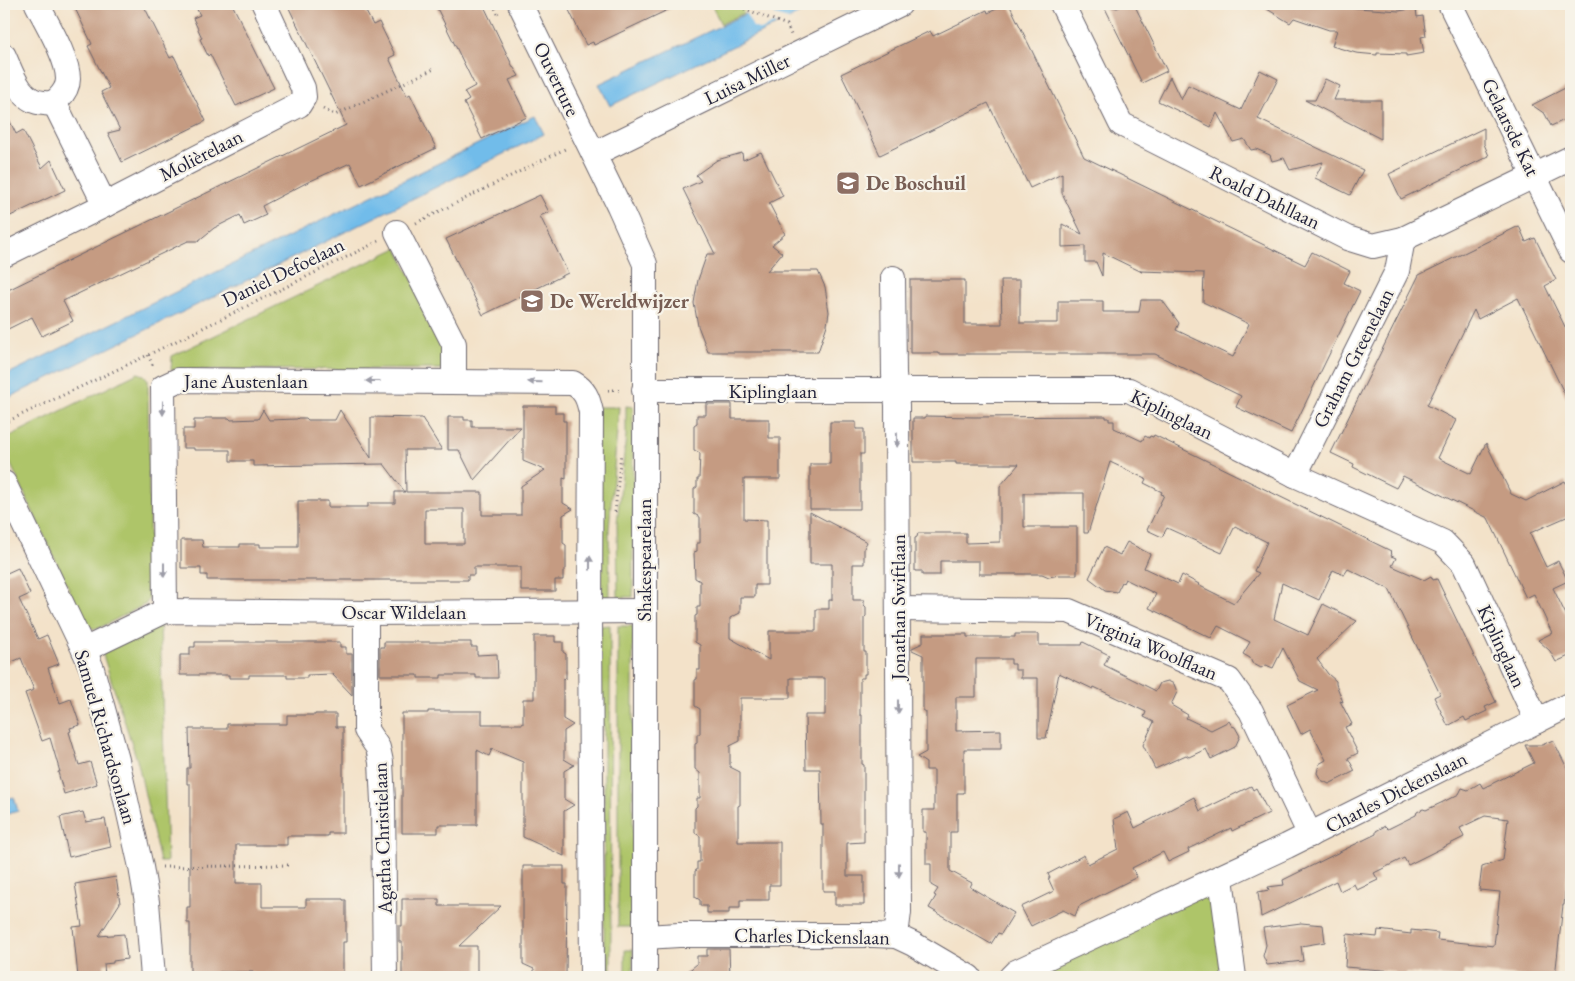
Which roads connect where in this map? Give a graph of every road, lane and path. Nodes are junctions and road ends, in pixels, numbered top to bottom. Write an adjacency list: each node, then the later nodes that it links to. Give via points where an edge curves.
1 (37, 4): 12 (street, via 66,63 66,88)
2 (264, 4): 11 (street, via 303,88)
3 (520, 4): 15 (street, Ouverture)
4 (900, 4): 15 (street, Luisa Miller)
5 (1062, 4): 21 (street, Roald Dahllaan, via 1121,124 1347,238 1373,246)
6 (1450, 4): 18 (street, Gelaarsde Kat)
7 (736, 5): 8 (path, via 787,24)
8 (789, 30)
9 (4, 56): 12 (street, via 26,96 45,104)
10 (436, 68): 11 (path, via 335,115)
11 (304, 97): 19 (street, Molièrelaan, via 299,105)
12 (54, 102): 19 (street)
13 (570, 147): 14 (path, Daniel Defoelaan)
14 (565, 149): 16 (path); 20 (path, Daniel Defoelaan)
15 (594, 154): 27 (street, Shakespearelaan, via 645,264)
16 (569, 158)
17 (1571, 158): 18 (street, Roald Dahllaan)
18 (1534, 176): 21 (street, Roald Dahllaan); 22 (street, Gelaarsde Kat)
19 (105, 205): 23 (street, Molièrelaan)
20 (397, 232): 25 (street, via 454,344); 30 (path, Daniel Defoelaan)
21 (1403, 239): 32 (street, Graham Greenelaan, via 1397,271)
22 (1571, 251)
23 (4, 255)
24 (893, 278): 28 (street, Jonathan Swiftlaan)
25 (454, 382): 26 (street, Jane Austenlaan, one-way to 25, via 573,383); 36 (street, Jane Austenlaan, one-way to 36, via 178,380 163,387)
26 (582, 389): 27 (path); 38 (street, one-way to 26, via 591,412)
27 (634, 390): 28 (street, Kiplinglaan); 29 (path); 37 (street, Shakespearelaan)
28 (895, 391): 32 (street, Kiplinglaan, via 1129,390); 35 (street, Jonathan Swiftlaan, one-way to 35)
29 (622, 399)
30 (4, 423)
31 (621, 446): 34 (path, Shakespearelaan)
32 (1295, 475): 42 (street, Kiplinglaan, via 1443,542 1454,553 1464,564)
33 (4, 483): 40 (street, Samuel Richardsonlaan)
34 (615, 520)
35 (898, 609): 43 (street, Virginia Woolflaan, via 1069,611 1229,680 1251,711); 47 (street, Jonathan Swiftlaan, one-way to 47, via 899,912)
36 (165, 610): 39 (street, Oscar Wildelaan); 40 (street)
37 (644, 611): 38 (street, Oscar Wildelaan); 48 (street, Shakespearelaan)
38 (590, 612): 39 (street, Oscar Wildelaan); 51 (street)
39 (366, 613): 50 (street, Agatha Christielaan, via 366,730 378,748 381,762)
40 (84, 650): 45 (street, Samuel Richardsonlaan, via 117,760)
41 (1571, 704): 42 (street, Charles Dickenslaan)
42 (1537, 721): 43 (street, Charles Dickenslaan)
43 (1310, 835): 46 (street, Charles Dickenslaan)
44 (292, 865): 45 (path)
45 (141, 867): 49 (street, Samuel Richardsonlaan)
46 (1221, 878): 54 (street, Charles Dickenslaan); 55 (street)
47 (896, 936): 48 (street, Charles Dickenslaan); 53 (street, Charles Dickenslaan)
48 (645, 937): 52 (street, Shakespearelaan)
49 (153, 977)
50 (385, 977)
51 (592, 977)
52 (645, 977)
53 (969, 977)
54 (1011, 977)
55 (1234, 977)

